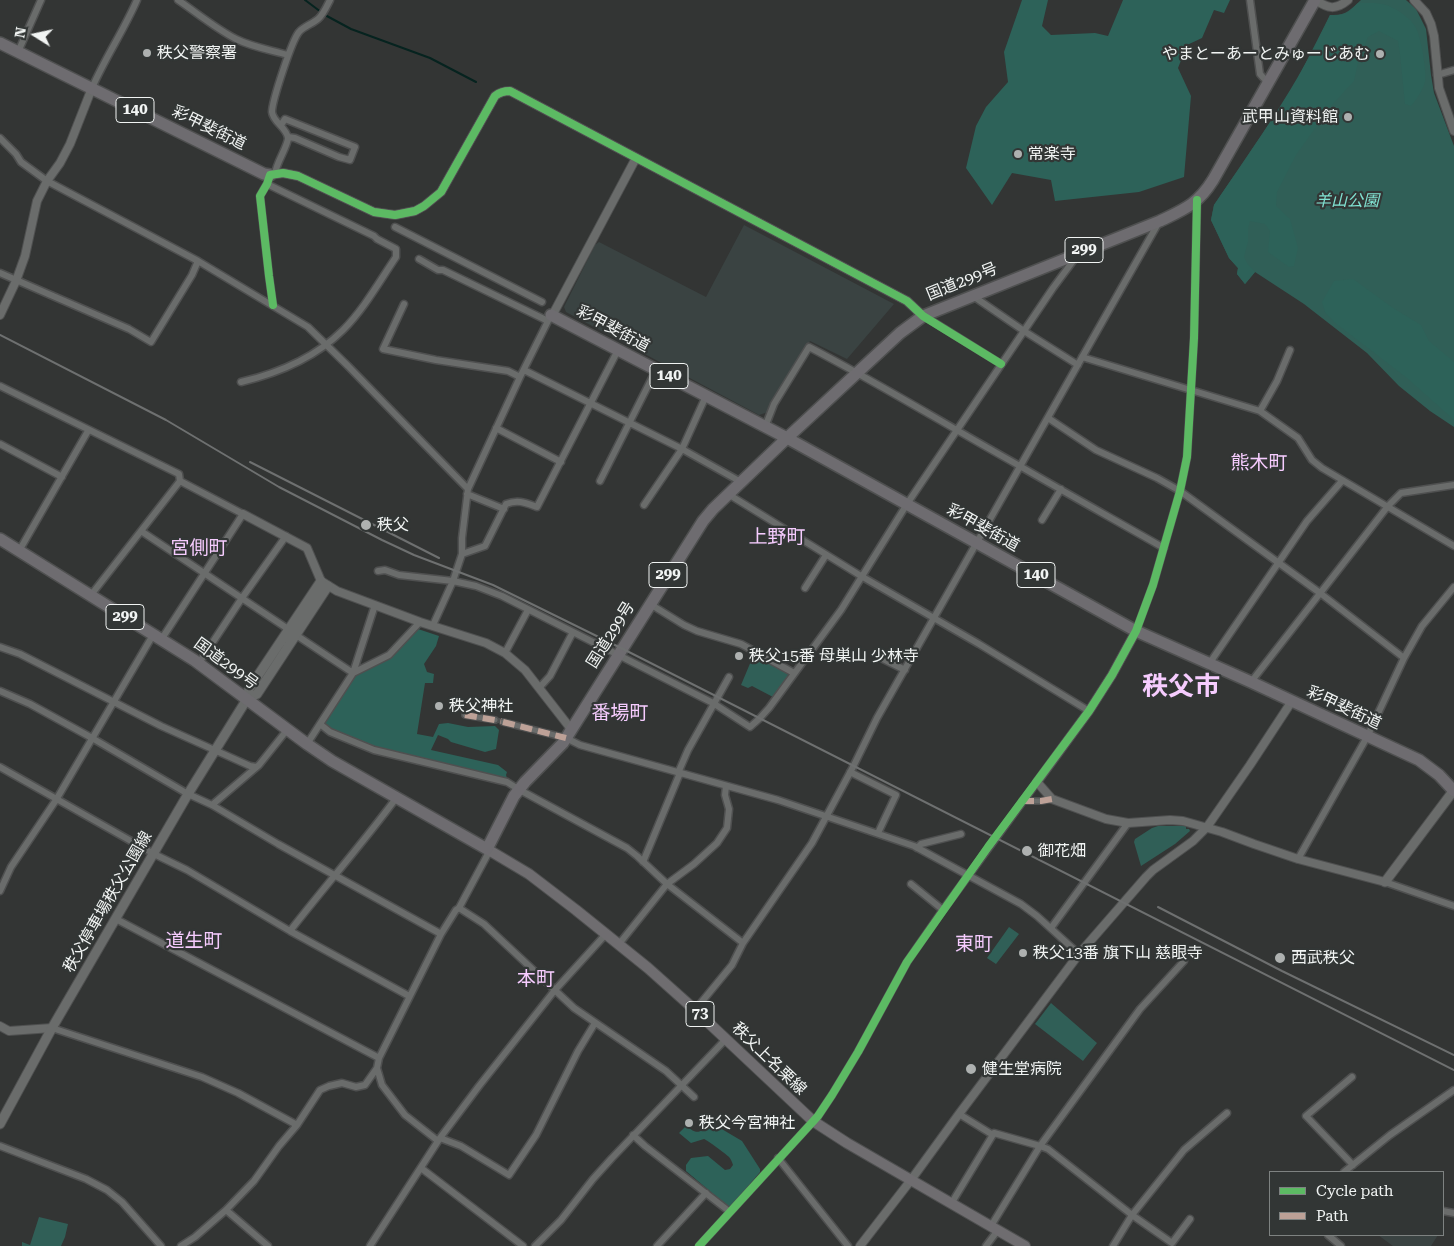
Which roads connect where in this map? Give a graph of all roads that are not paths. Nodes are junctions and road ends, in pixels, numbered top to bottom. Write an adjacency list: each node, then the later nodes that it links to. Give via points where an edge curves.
1 (41, 0): 10 (street)
2 (137, 0): 15 (street)
3 (178, 0): 11 (street, via 237,39)
4 (330, 0): 11 (street, via 320,18 298,32)
5 (1250, 0): 14 (street, via 1260,74)
6 (1314, 0): 8 (street, via 1337,8); 14 (highway, 国道299号 / 299)
7 (1414, 0): 13 (street, via 1431,24)
8 (1345, 1)
9 (0, 43): 10 (highway, 彩甲斐街道 / 140)
10 (18, 52): 15 (highway, 彩甲斐街道 / 140)
11 (288, 55): 16 (street, via 272,112)
12 (1454, 70): 13 (street)
13 (1437, 75): 17 (street)
14 (1268, 82): 23 (highway, 国道299号 / 299, via 1213,180)
15 (92, 88): 21 (highway, 彩甲斐街道 / 140); 22 (street, via 70,144)
16 (281, 125): 18 (street); 18 (street, via 285,119 355,147 350,160)
17 (1454, 131)
18 (288, 137): 21 (street)
19 (0, 138): 22 (street, via 21,162)
20 (636, 158): 21 (street, via 505,91 495,96 441,192 415,211 395,215 374,212 298,176 283,173); 36 (street, via 907,300); 37 (street)
21 (271, 177): 34 (street, via 260,196); 39 (street, via 396,249 396,257 359,311)
22 (48, 181): 28 (street); 30 (street, via 37,201)
23 (1197, 200): 24 (highway, 国道299号 / 299); 51 (street)
24 (1160, 221): 26 (highway, 国道299号 / 299); 42 (street)
25 (395, 227): 32 (street)
26 (1080, 252): 31 (highway, 国道299号 / 299); 38 (street)
27 (419, 260): 37 (street)
28 (198, 261): 30 (street, via 151,342 129,329); 34 (street)
29 (0, 273): 30 (street)
30 (16, 281): 35 (street)
31 (972, 296): 36 (highway, 国道299号 / 299); 38 (street)
32 (542, 302)
33 (404, 304): 48 (street, via 383,350 508,370)
34 (273, 305): 39 (street, via 308,327)
35 (0, 315)
36 (923, 316): 43 (street); 47 (highway, 国道299号 / 299)
37 (550, 317): 40 (highway, 彩甲斐街道 / 140); 45 (street)
38 (1024, 331): 43 (street); 44 (street)
39 (326, 345): 49 (street, via 273,374); 73 (street)
40 (618, 350): 46 (highway, 彩甲斐街道 / 140); 53 (street)
41 (1290, 350): 54 (street)
42 (1082, 357): 44 (street); 51 (street)
43 (1001, 364): 59 (street)
44 (1078, 365): 55 (street)
45 (524, 370): 48 (street); 53 (street)
46 (656, 370): 52 (highway, 彩甲斐街道 / 140); 56 (street)
47 (858, 372): 57 (street, via 808,347 774,404); 59 (street); 61 (highway, 国道299号 / 299)
48 (520, 376): 58 (street)
49 (241, 382)
50 (0, 386): 60 (street)
51 (1191, 389): 54 (street); 74 (street, via 1187,457)
52 (706, 396): 57 (highway, 彩甲斐街道 / 140); 63 (street)
53 (590, 403): 56 (street); 64 (street)
54 (1260, 411): 69 (street, via 1298,438 1312,460)
55 (1048, 418): 65 (street); 74 (street, via 1096,450)
56 (629, 423): 63 (street); 68 (street)
57 (765, 427): 61 (highway, 彩甲斐街道 / 140)
58 (496, 428): 64 (street); 73 (street)
59 (957, 430): 65 (street); 76 (street)
60 (88, 431): 66 (street); 67 (street, via 179,474)
61 (787, 438): 70 (highway, 国道299号 / 299); 76 (highway, 彩甲斐街道 / 140)
62 (0, 444): 66 (street)
63 (682, 449): 70 (street); 77 (street)
64 (561, 462): 79 (street, via 537,507 512,501)
65 (1020, 467): 72 (street); 85 (street)
66 (62, 477): 88 (street)
67 (180, 481): 80 (street); 82 (street)
68 (600, 481)
69 (1342, 481): 78 (street); 91 (street, via 1307,521)
70 (741, 482): 75 (highway, 国道299号 / 299)
71 (1454, 485): 78 (street, via 1401,493)
72 (1061, 488): 81 (street); 87 (street)
73 (468, 491): 79 (street); 89 (street)
74 (1180, 491): 87 (street); 91 (street)
75 (728, 494): 90 (street); 102 (highway, 国道299号 / 299, via 703,521)
76 (907, 504): 85 (highway, 彩甲斐街道 / 140); 94 (street)
77 (644, 505)
78 (1388, 506): 86 (street); 99 (street)
79 (504, 509): 89 (street, via 485,546)
80 (243, 514): 83 (street); 93 (street)
81 (1042, 520)
82 (141, 531): 93 (street); 100 (street)
83 (286, 536): 96 (street, via 307,548); 101 (street)
84 (0, 539): 88 (highway, 国道299号 / 299)
85 (977, 542): 105 (street); 109 (highway, 彩甲斐街道 / 140)
86 (1454, 546)
87 (1164, 548): 109 (street)
88 (18, 551): 100 (highway, 国道299号 / 299)
89 (462, 554): 95 (street)
90 (826, 554): 94 (street); 98 (street)
91 (1278, 562): 99 (street); 119 (street)
92 (378, 572): 95 (street, via 385,570 399,575)
93 (205, 574): 101 (street); 112 (street)
94 (861, 576): 105 (street); 122 (street, via 841,610)
95 (453, 581): 104 (street, via 502,596); 107 (street)
96 (324, 584): 103 (street); 108 (main road, 秩父停車場秩父公園線); 111 (main road, 秩父停車場秩父公園線)
97 (1454, 587): 117 (street, via 1422,626)
98 (805, 588)
99 (1320, 593): 117 (street); 124 (street)
100 (90, 595): 112 (highway, 国道299号 / 299)
101 (242, 598): 108 (street); 118 (street)
102 (650, 604): 115 (highway, 国道299号 / 299); 122 (street, via 684,625 742,644)
103 (375, 605): 106 (street); 121 (street)
104 (528, 610): 110 (street); 114 (street)
105 (934, 618): 120 (street); 131 (street)
106 (420, 622): 107 (street); 121 (street, via 389,655)
107 (433, 625): 114 (street)
108 (288, 629): 127 (main road, 秩父停車場秩父公園線)
109 (1136, 631): 119 (highway, 彩甲斐街道 / 140); 131 (street)
110 (573, 632): 115 (street); 125 (street, via 550,676)
111 (296, 635): 121 (street); 127 (main road, 秩父停車場秩父公園線, via 257,694)
112 (157, 638): 118 (highway, 国道299号 / 299); 129 (street)
113 (0, 647): 129 (street)
114 (505, 653): 125 (street, via 525,670)
115 (619, 655): 130 (street); 135 (highway, 国道299号 / 299)
116 (881, 658): 120 (street)
117 (1404, 658): 136 (street)
118 (199, 663): 127 (highway, 国道299号 / 299)
119 (1210, 664): 124 (highway, 彩甲斐街道 / 140)
120 (905, 670): 142 (street)
121 (353, 673): 133 (street)
122 (794, 674): 130 (street, via 750,727)
123 (729, 677): 130 (street)
124 (1251, 682): 128 (highway, 彩甲斐街道 / 140)
125 (539, 688): 135 (street)
126 (0, 691): 137 (street)
127 (247, 699): 134 (highway, 国道299号 / 299); 139 (main road, 秩父停車場秩父公園線)
128 (1292, 701): 136 (highway, 彩甲斐街道 / 140); 156 (street)
129 (114, 702): 137 (street); 139 (street)
130 (713, 703): 143 (street)
131 (1089, 711): 144 (street)
132 (465, 714): 135 (street)
133 (320, 724): 138 (street); 146 (street, via 330,732 374,750 502,780)
134 (287, 730): 138 (highway, 国道299号 / 299); 140 (street)
135 (568, 734): 143 (street, via 580,745); 146 (highway, 国道299号 / 299)
136 (1368, 737): 147 (highway, 彩甲斐街道 / 140, via 1419,760); 162 (street)
137 (92, 738): 148 (street); 151 (street)
138 (307, 744): 149 (highway, 国道299号 / 299)
139 (216, 751): 140 (street); 148 (main road, 秩父停車場秩父公園線)
140 (256, 767): 153 (street)
141 (0, 768): 151 (street)
142 (850, 772): 154 (street); 157 (street, via 896,795)
143 (679, 773): 145 (street); 163 (street)
144 (1036, 782): 150 (street); 152 (street)
145 (726, 786): 154 (street); 167 (street, via 726,828 717,843)
146 (518, 789): 160 (highway, 国道299号 / 299); 163 (street, via 615,842)
147 (1454, 790): 166 (main road)
148 (188, 794): 153 (street); 161 (main road, 秩父停車場秩父公園線)
149 (397, 797): 160 (highway, 国道299号 / 299); 164 (street)
150 (1052, 799): 152 (street); 155 (street, via 1106,819)
151 (56, 800): 161 (street); 169 (street)
152 (1022, 801): 165 (street)
153 (212, 805): 164 (street)
154 (827, 817): 157 (street); 178 (street)
155 (1128, 823): 156 (street, via 1177,820); 174 (street)
156 (1207, 827): 162 (street); 180 (street, via 1153,870)
157 (878, 834): 159 (street)
158 (960, 834): 159 (street)
159 (917, 848): 165 (street)
160 (488, 850): 171 (street); 177 (main road, 秩父上名栗線 / 73, via 529,874)
161 (154, 854): 173 (main road, 秩父停車場秩父公園線); 175 (street)
162 (1298, 859): 166 (street)
163 (643, 862): 167 (street)
164 (333, 876): 175 (street); 176 (street)
165 (968, 876): 172 (street); 174 (street, via 1022,904)
166 (1385, 882): 170 (street)
167 (666, 884): 178 (street); 179 (street)
168 (911, 884): 172 (street)
169 (0, 890)
170 (1454, 906)
171 (459, 908): 176 (street); 182 (street, via 484,924)
172 (943, 910): 197 (street, via 907,962 842,1080)
173 (116, 919): 187 (main road, 秩父停車場秩父公園線); 189 (street)
174 (1051, 928): 180 (street)
175 (290, 931): 183 (street)
176 (441, 934): 183 (street)
177 (606, 934): 179 (main road, 秩父上名栗線 / 73); 182 (street)
178 (743, 943): 184 (street, via 732,965)
179 (619, 944): 184 (main road, 秩父上名栗線 / 73)
180 (1079, 954): 196 (street)
181 (1184, 961): 204 (street, via 1140,1009)
182 (555, 990): 185 (street); 202 (street)
183 (410, 996): 189 (street)
184 (695, 1010): 188 (main road, 秩父上名栗線 / 73)
185 (595, 1024): 192 (street, via 666,1071); 202 (street, via 578,1050 536,1135 510,1175 462,1146)
186 (0, 1026): 187 (street, via 9,1031)
187 (52, 1028): 198 (main road, 秩父停車場秩父公園線); 199 (street, via 202,1077)
188 (726, 1038): 192 (street); 197 (main road, 秩父上名栗線 / 73)
189 (379, 1058): 190 (street)
190 (377, 1068): 199 (street, via 364,1085 356,1087 342,1083 320,1090); 202 (street, via 382,1085 405,1115)
191 (1352, 1077): 206 (street, via 1306,1116)
192 (681, 1085): 194 (street); 200 (street)
193 (1454, 1090): 206 (street)
194 (694, 1098)
195 (1227, 1113): 214 (street, via 1184,1150)
196 (959, 1114): 201 (street); 209 (street)
197 (814, 1121): 205 (street); 209 (main road, 秩父上名栗線 / 73)
198 (0, 1124)
199 (297, 1125): 212 (street, via 254,1181)
200 (634, 1135): 210 (street); 223 (street, via 593,1179 562,1220)
201 (993, 1135): 204 (street); 211 (street)
202 (439, 1139): 207 (street)
203 (0, 1146): 218 (street, via 107,1190)
204 (1040, 1146): 214 (street); 216 (street)
205 (778, 1158): 213 (street); 226 (street)
206 (1353, 1165): 208 (street)
207 (421, 1168): 221 (street); 222 (street)
208 (1345, 1171)
209 (911, 1180): 211 (main road, 秩父上名栗線 / 73); 227 (street)
210 (706, 1193): 213 (street); 224 (street)
211 (951, 1204): 216 (main road, 秩父上名栗線 / 73)
212 (226, 1210): 219 (street); 220 (street)
213 (730, 1212): 225 (street)
214 (1132, 1215): 215 (street, via 1172,1243); 230 (street)
215 (1190, 1219)
216 (995, 1228): 228 (street); 229 (main road, 秩父上名栗線 / 73)
217 (1329, 1236): 231 (street)
218 (161, 1246)
219 (182, 1246)
220 (268, 1246)
221 (370, 1246)
222 (523, 1246)
223 (535, 1246)
224 (657, 1246)
225 (699, 1246)
226 (848, 1246)
227 (860, 1246)
228 (986, 1246)
229 (1026, 1246)
230 (1113, 1246)
231 (1339, 1246)

